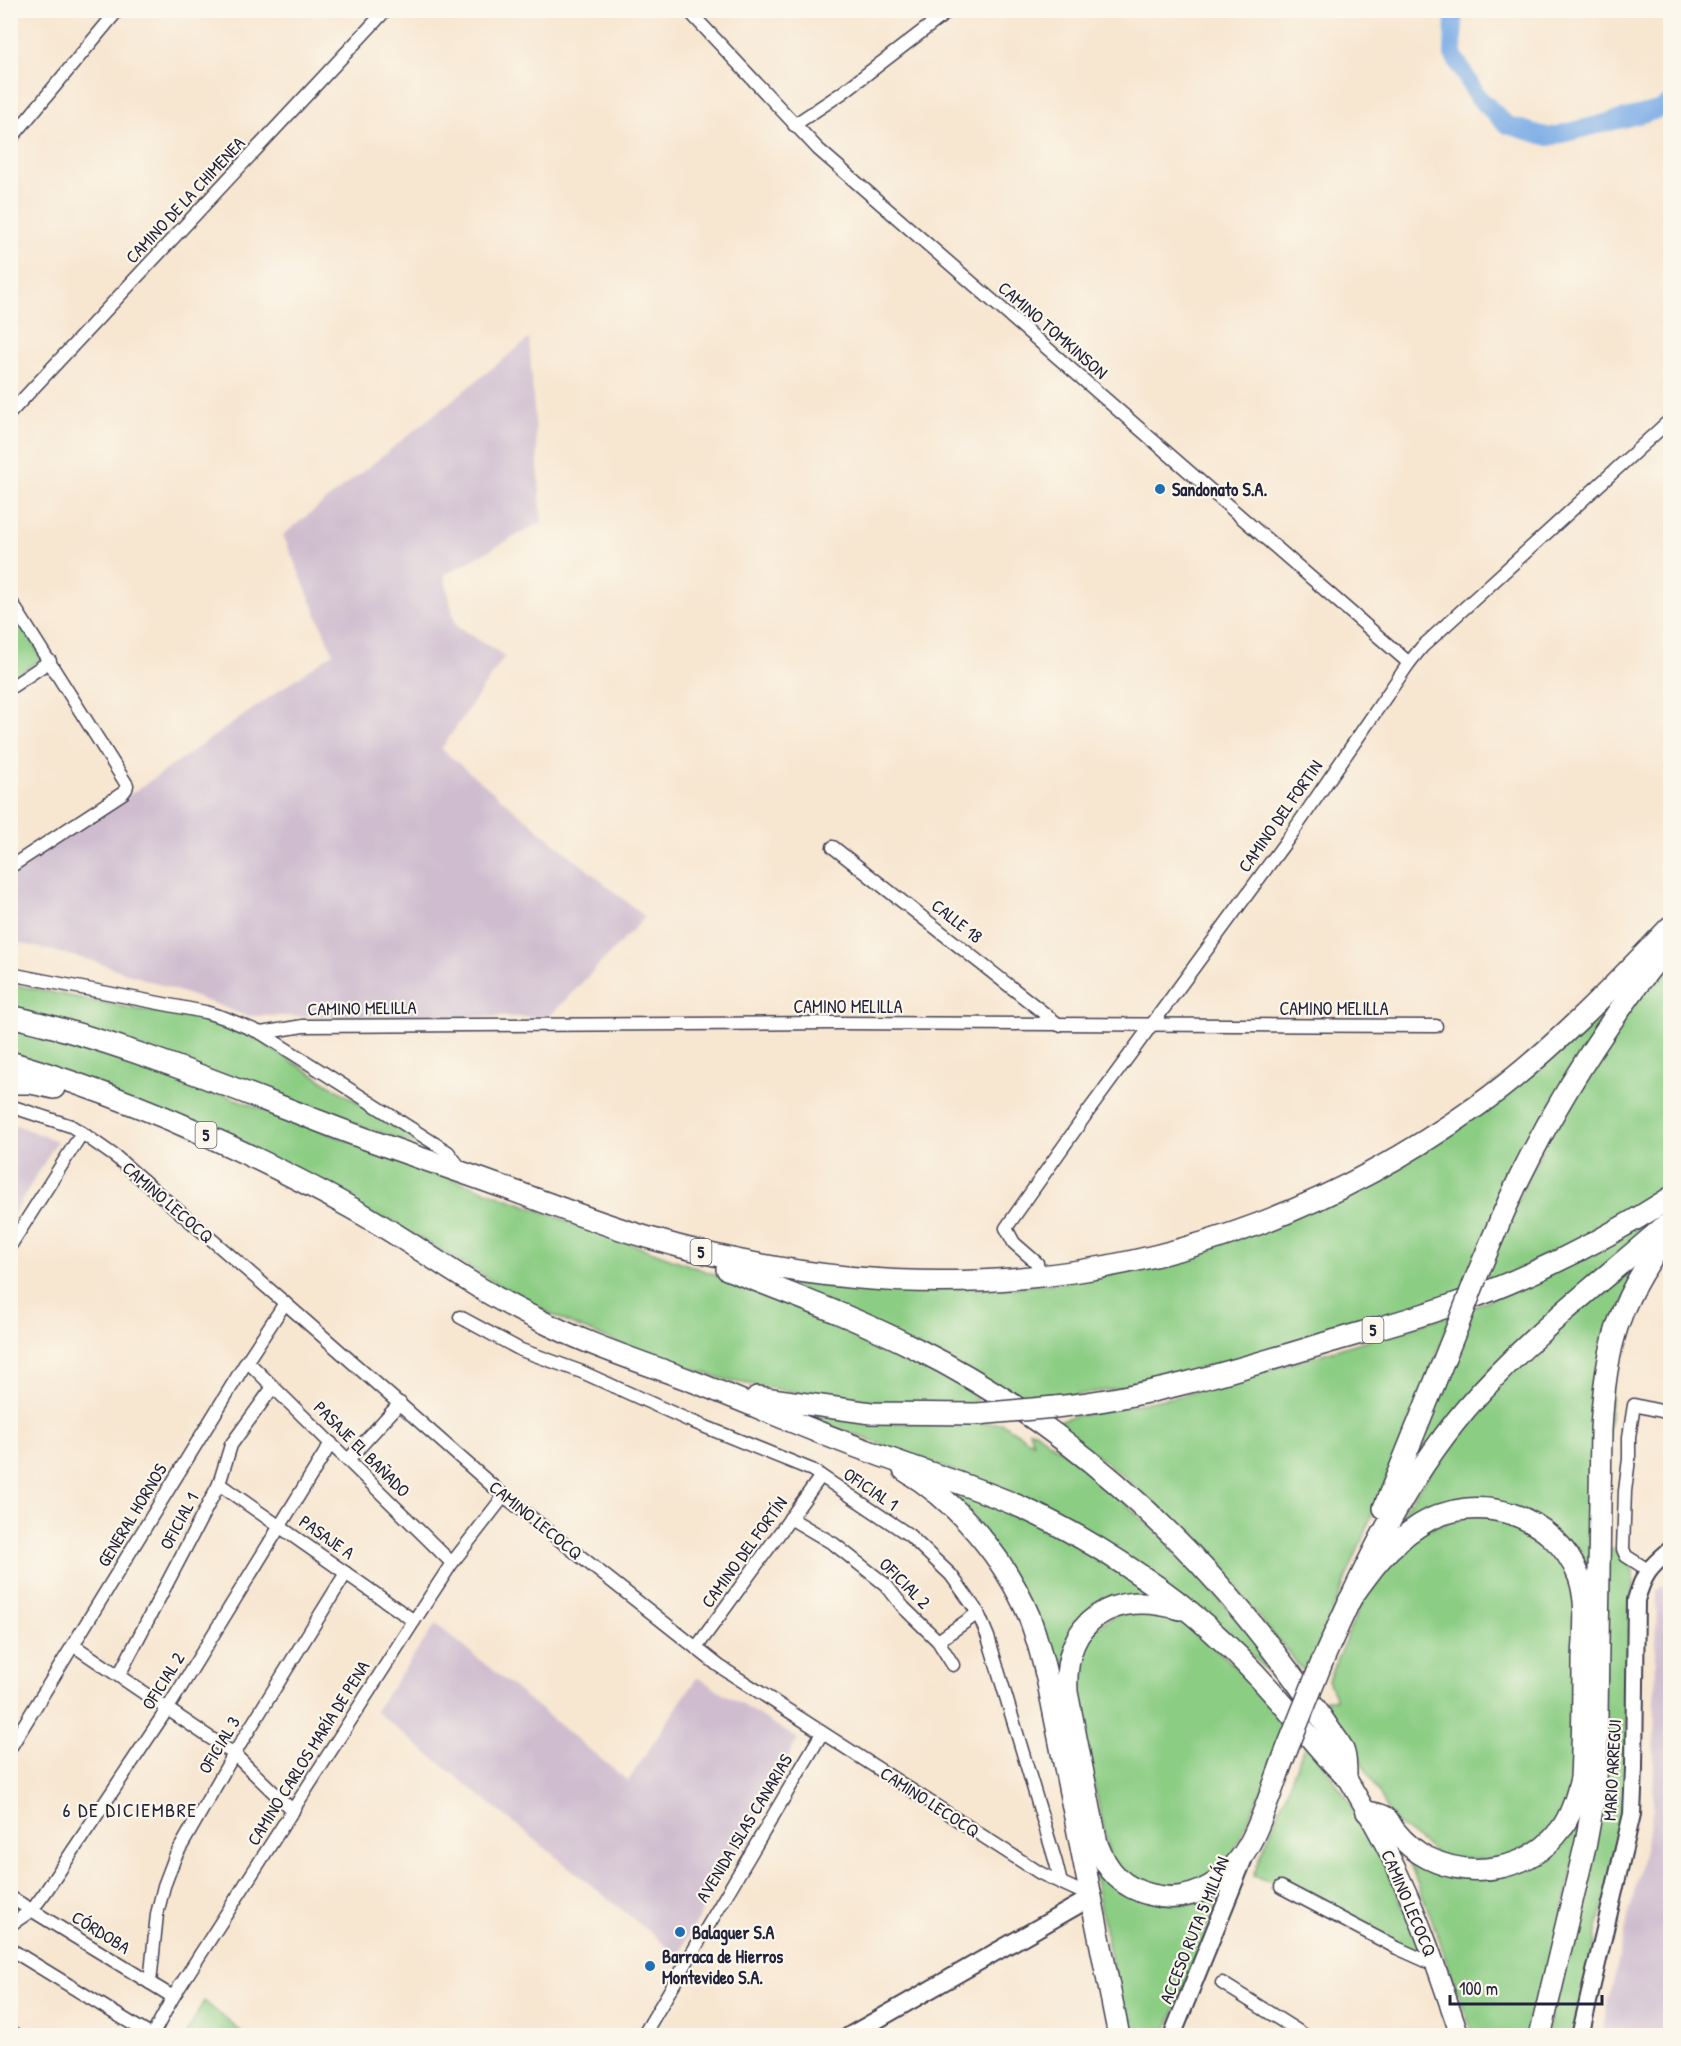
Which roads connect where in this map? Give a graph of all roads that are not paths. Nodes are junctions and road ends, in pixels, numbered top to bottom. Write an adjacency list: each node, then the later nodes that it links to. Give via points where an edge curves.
1 (118, 10): 6 (street)
2 (386, 10): 7 (street, CAMINO DE LA CHIMENEA)
3 (688, 10): 5 (street, CAMINO TOMKINSON)
4 (950, 10): 5 (street)
5 (794, 125): 11 (street, CAMINO TOMKINSON, via 885,209)
6 (10, 140)
7 (10, 413)
8 (1671, 420): 11 (street, CAMINO DEL FORTIN)
9 (10, 600): 10 (street)
10 (50, 661): 12 (street); 14 (street, via 127,783 126,789)
11 (1409, 663): 20 (street, CAMINO DEL FORTIN, via 1290,836)
12 (10, 688)
13 (833, 847): 19 (street, CALLE 18)
14 (10, 867)
15 (1671, 927): 34 (highway, 5, via 1521,1072 1476,1106 1349,1185 1238,1232 1188,1248)
16 (1671, 942): 54 (highway, bridge, via 1614,1019 1521,1177 1476,1278)
17 (10, 974): 22 (street, via 205,1012)
18 (10, 1016): 28 (highway, 5, via 92,1037)
19 (1059, 1024): 20 (street, CAMINO MELILLA); 22 (street, CAMINO MELILLA, via 303,1026)
20 (1151, 1025): 21 (street, CAMINO MELILLA); 34 (street, CAMINO DEL FORTIN, via 1006,1228 1014,1243 1037,1263)
21 (1436, 1026)
22 (261, 1033): 28 (street, via 448,1152)
23 (10, 1062): 26 (highway, 5, via 111,1095)
24 (10, 1083): 26 (highway, via 51,1087 150,1121)
25 (10, 1106): 27 (street, CAMINO LECOCQ)
26 (177, 1122): 38 (highway, 5, via 245,1152 358,1211 519,1311 582,1341)
27 (82, 1132): 33 (street); 35 (street, CAMINO LECOCQ)
28 (465, 1173): 32 (highway, 5)
29 (1671, 1198): 38 (highway, 5, bridge, via 1548,1267 1446,1307 1209,1377 1098,1403 977,1414 871,1413 740,1394)
30 (1671, 1220): 54 (highway, via 1535,1336 1465,1411 1414,1479)
31 (1671, 1234): 91 (highway, via 1635,1284 1612,1341 1605,1372 1596,1787)
32 (644, 1237): 34 (highway, 5, via 726,1259 830,1276 968,1282); 67 (highway, via 916,1348 1059,1438 1175,1538 1246,1616 1344,1752)
33 (10, 1246)
34 (1038, 1276)
35 (285, 1302): 37 (street, GENERAL HORNOS); 40 (street, CAMINO LECOCQ)
36 (460, 1317): 45 (street, OFICIAL 1, via 521,1350 582,1372)
37 (247, 1361): 39 (street, PASAJE EL BAÑADO); 59 (street, GENERAL HORNOS)
38 (687, 1379): 43 (highway)
39 (273, 1387): 42 (street, PASAJE EL BAÑADO); 46 (street, OFICIAL 1, via 231,1445)
40 (400, 1403): 44 (street); 47 (street, CAMINO LECOCQ)
41 (1671, 1413): 52 (street, via 1634,1405 1629,1437 1623,1549 1626,1556)
42 (331, 1443): 44 (street, PASAJE EL BAÑADO); 49 (street, OFICIAL 2)
43 (870, 1452): 56 (highway, via 981,1491 1050,1521 1130,1568); 74 (highway, via 909,1473 954,1510 996,1558 1018,1593 1042,1656)
44 (348, 1460): 51 (street, PASAJE EL BAÑADO)
45 (821, 1476): 48 (street, CAMINO DEL FORTÍN); 55 (street, OFICIAL 1, via 909,1535 951,1575)
46 (219, 1484): 49 (street, PASAJE A); 62 (street, OFICIAL 1)
47 (504, 1496): 51 (street, CAMINO CARLOS MARÍA DE PENA); 60 (street, CAMINO LECOCQ)
48 (790, 1518): 58 (street, OFICIAL 2, via 875,1575); 60 (street, CAMINO DEL FORTÍN)
49 (279, 1526): 53 (street, PASAJE A); 63 (street, OFICIAL 2)
50 (1671, 1550): 52 (street, MARIO ARREGUI)
51 (452, 1563): 57 (street, CAMINO CARLOS MARÍA DE PENA)
52 (1648, 1570): 92 (street, MARIO ARREGUI, via 1636,1600 1632,1814)
53 (346, 1573): 57 (street, PASAJE A); 66 (street, OFICIAL 3)
54 (1349, 1601): 69 (highway, via 1380,1557 1419,1525 1446,1512 1491,1508 1524,1517 1550,1536 1579,1577 1584,1608 1581,1778 1570,1813 1546,1845 1530,1857 1497,1868 1455,1868 1425,1857 1404,1841 1385,1817); 70 (highway, bridge)
55 (978, 1613): 58 (street); 71 (street, OFICIAL 1, via 996,1659)
56 (1192, 1613): 67 (highway, via 1266,1685); 70 (highway, via 1150,1603 1112,1607 1086,1624 1071,1650 1067,1692 1097,1844 1104,1862 1124,1882 1149,1894 1174,1898 1199,1893 1222,1877)
57 (414, 1621): 68 (street, CAMINO CARLOS MARÍA DE PENA)
58 (938, 1641): 61 (street, OFICIAL 2)
59 (73, 1645): 62 (street); 65 (street, GENERAL HORNOS)
60 (696, 1648): 64 (street, CAMINO LECOCQ)
61 (953, 1665)
62 (119, 1675): 63 (street)
63 (168, 1707): 66 (street); 75 (street, OFICIAL 2)
64 (822, 1732): 71 (street, CAMINO LECOCQ); 85 (street, AVENIDA ISLAS CANARIAS)
65 (10, 1748)
66 (234, 1754): 68 (street); 79 (street, OFICIAL 3, via 169,1870 155,1922)
67 (1346, 1776): 69 (main road, CAMINO LECOCQ)
68 (293, 1811): 81 (street, CAMINO CARLOS MARÍA DE PENA)
69 (1367, 1812): 78 (main road, CAMINO LECOCQ, via 1403,1882)
70 (1252, 1840): 88 (street, ACCESO RUTA 5 MILLÁN)
71 (1061, 1883): 74 (street, CAMINO LECOCQ)
72 (1281, 1887): 78 (street)
73 (10, 1897): 75 (street, CÓRDOBA)
74 (1092, 1897): 86 (street); 87 (highway)
75 (32, 1910): 76 (street, OFICIAL 2); 79 (street, CÓRDOBA)
76 (10, 1925)
77 (10, 1949): 84 (street)
78 (1436, 1965): 90 (main road, CAMINO LECOCQ)
79 (150, 1983): 81 (street, CÓRDOBA)
80 (1222, 1983): 89 (street)
81 (173, 1997): 84 (street, CAMINO CARLOS MARÍA DE PENA)
82 (10, 2031): 83 (street)
83 (18, 2036)
84 (152, 2036)
85 (643, 2036)
86 (849, 2036)
87 (1119, 2036)
88 (1173, 2036)
89 (1306, 2036)
90 (1460, 2036)
91 (1540, 2036)
92 (1580, 2036)

